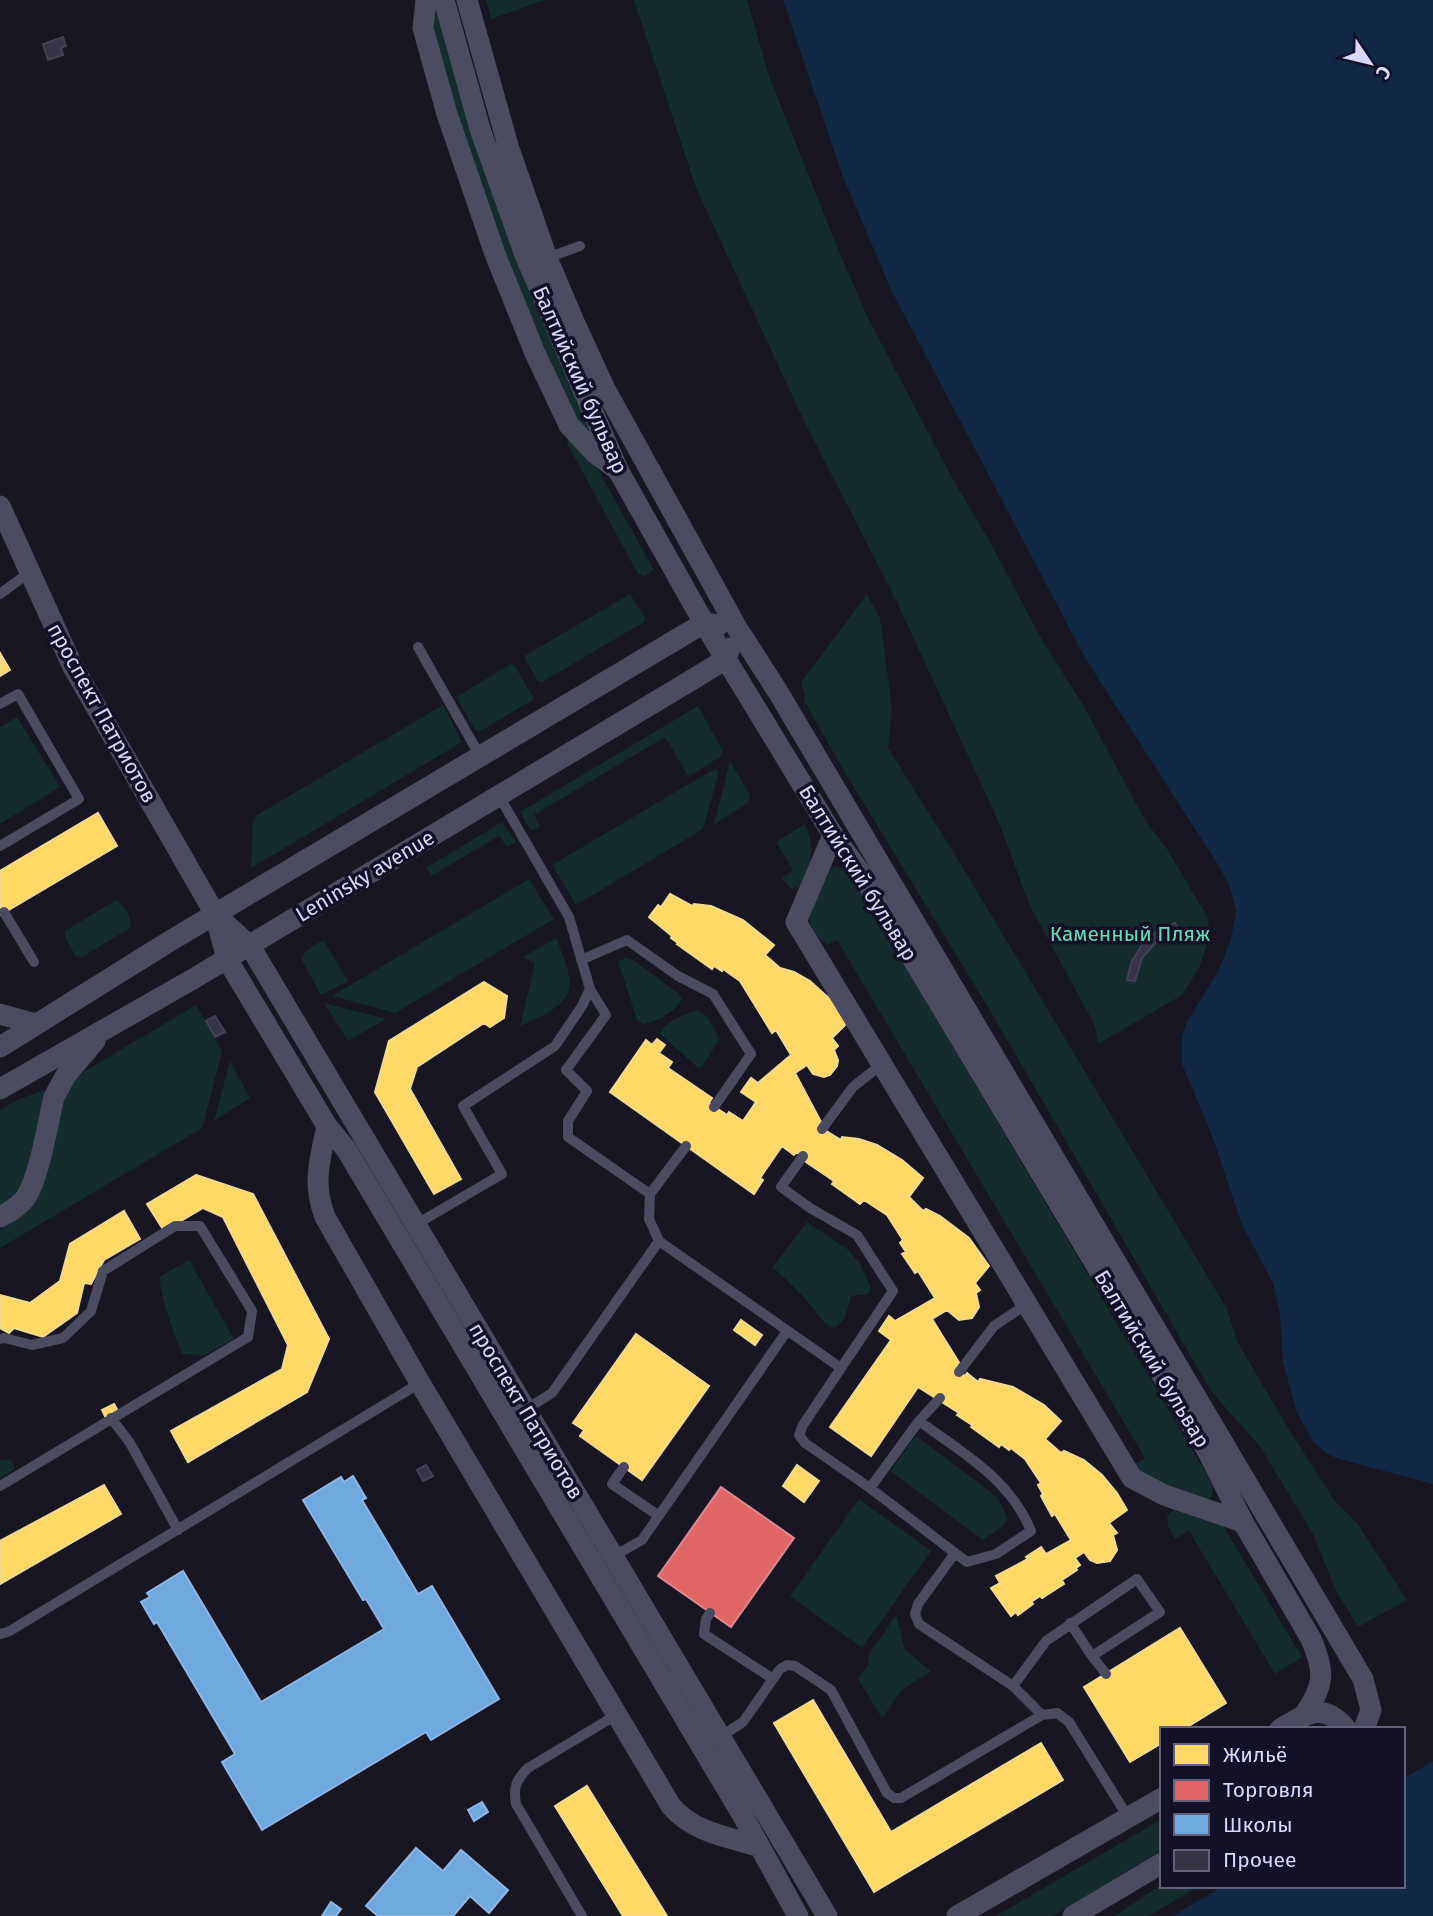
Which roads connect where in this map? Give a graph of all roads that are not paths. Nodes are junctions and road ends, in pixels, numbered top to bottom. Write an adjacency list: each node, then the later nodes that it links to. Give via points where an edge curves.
1 (426, 0): 6 (street, via 422,28 505,279 569,425)
2 (444, 0): 6 (street, Балтийский бульвар, via 480,129 525,255)
3 (467, 0): 5 (street, Балтийский бульвар, via 505,138)
4 (580, 246): 5 (lane)
5 (547, 258): 11 (street, Балтийский бульвар, via 604,387)
6 (618, 470): 10 (street, Балтийский бульвар)
7 (0, 506): 8 (street, проспект Патриотов)
8 (30, 572): 9 (lane); 20 (street, проспект Патриотов, via 72,665)
9 (0, 594)
10 (704, 623): 11 (street); 13 (street, Балтийский бульвар); 15 (street, Leninsky avenue)
11 (737, 628): 13 (street); 69 (street, Балтийский бульвар, via 1363,1679)
12 (418, 647): 15 (lane)
13 (726, 659): 16 (street, Leninsky avenue); 17 (street, Балтийский бульвар)
14 (0, 704): 18 (lane, via 18,694 79,799)
15 (480, 756): 20 (street, Leninsky avenue)
16 (499, 796): 21 (street, Leninsky avenue); 23 (lane, via 569,916)
17 (833, 835): 30 (street, via 796,922); 55 (street, Балтийский бульвар, via 870,888 1201,1440)
18 (0, 846)
19 (4, 912): 24 (lane)
20 (215, 914): 21 (street, проспект Патриотов); 22 (street, проспект Патриотов); 27 (street, Leninsky avenue)
21 (250, 946): 22 (street, Leninsky avenue); 39 (street, проспект Патриотов)
22 (227, 959): 28 (street, Leninsky avenue); 33 (street, проспект Патриотов)
23 (581, 960): 25 (lane); 32 (lane, via 627,940 713,994 751,1054)
24 (33, 962)
25 (590, 989): 37 (lane, via 607,1016 566,1070 587,1091 568,1121 568,1137); 39 (lane, via 555,1046 463,1106 502,1174)
26 (0, 1014): 27 (street)
27 (36, 1024): 29 (street, Leninsky avenue)
28 (103, 1032): 31 (street, Leninsky avenue); 38 (street, via 59,1086 25,1198)
29 (0, 1047)
30 (882, 1064): 34 (lane, via 853,1087); 41 (street)
31 (0, 1089)
32 (714, 1107)
33 (327, 1126): 46 (street, via 318,1199); 75 (street, проспект Патриотов, via 346,1149)
34 (822, 1129)
35 (686, 1146): 37 (lane)
36 (803, 1156): 44 (lane, via 781,1186 857,1235 893,1291)
37 (650, 1194): 40 (lane, via 649,1219)
38 (0, 1217)
39 (415, 1225): 48 (street, проспект Патриотов)
40 (659, 1241): 42 (lane); 48 (lane, via 552,1393)
41 (1027, 1304): 45 (lane, via 994,1326); 55 (street, via 1132,1478 1164,1495)
42 (787, 1331): 44 (lane); 54 (lane)
43 (0, 1339): 49 (lane, via 32,1345 63,1338 91,1311 103,1271 175,1226 200,1226 251,1311 248,1337)
44 (841, 1368): 53 (lane, via 799,1435)
45 (958, 1372)
46 (420, 1383): 56 (lane); 66 (street)
47 (940, 1398): 50 (lane)
48 (525, 1410): 58 (street, проспект Патриотов)
49 (111, 1418): 52 (lane); 56 (lane)
50 (919, 1421): 53 (lane); 57 (lane, via 991,1474 1022,1510 1031,1531 996,1553 967,1562)
51 (624, 1467): 54 (lane, via 612,1484)
52 (0, 1486)
53 (870, 1488): 57 (lane)
54 (659, 1516): 58 (lane, via 642,1540)
55 (1243, 1522): 68 (street, Балтийский бульвар, via 1320,1660 1322,1677 1316,1698)
56 (178, 1530): 61 (lane)
57 (955, 1553): 65 (lane, via 918,1604 919,1624)
58 (612, 1558): 72 (street, проспект Патриотов)
59 (710, 1612): 64 (lane, via 704,1634)
60 (1070, 1623): 62 (lane); 62 (lane, via 1137,1579 1160,1612); 65 (lane, via 1046,1641)
61 (0, 1634)
62 (1092, 1656): 63 (lane)
63 (1106, 1674)
64 (773, 1679): 67 (lane, via 780,1669 795,1666 831,1690 887,1793 894,1798); 72 (lane, via 743,1722)
65 (1013, 1686): 67 (lane)
66 (618, 1714): 75 (street, via 681,1818); 77 (lane, via 528,1768 517,1778 514,1790 516,1804)
67 (1042, 1715): 74 (lane, via 1057,1713 1069,1722)
68 (1304, 1715): 70 (street); 71 (street, via 1322,1711)
69 (1367, 1719)
70 (1283, 1727)
71 (1344, 1727)
72 (720, 1737): 79 (street, проспект Патриотов)
73 (1160, 1799): 74 (street)
74 (1128, 1818): 80 (street)
75 (758, 1846): 78 (street, проспект Патриотов)
76 (1160, 1864): 81 (street)
77 (582, 1916)
78 (798, 1916)
79 (827, 1916)
80 (957, 1916)
81 (1073, 1916)

